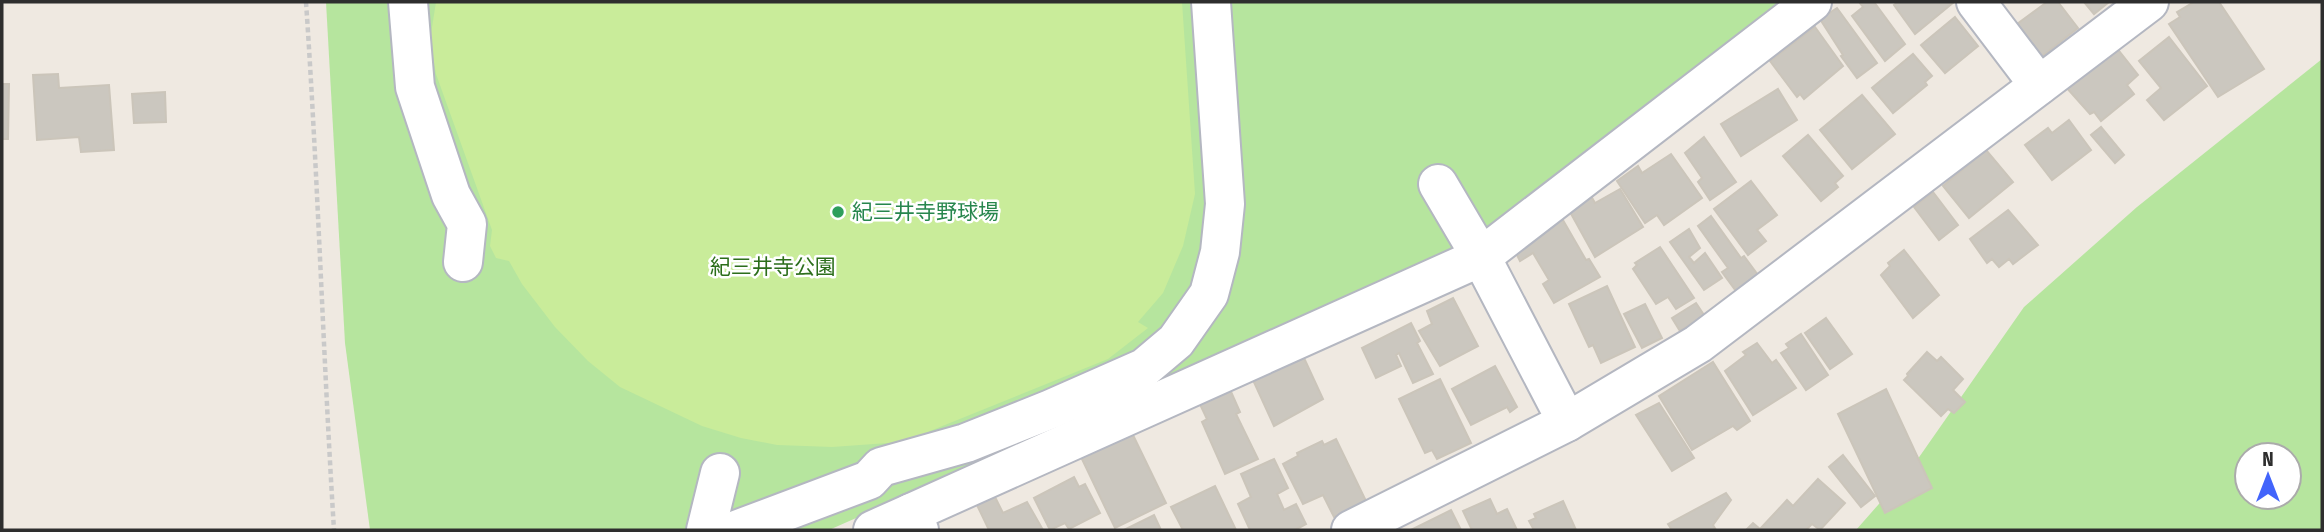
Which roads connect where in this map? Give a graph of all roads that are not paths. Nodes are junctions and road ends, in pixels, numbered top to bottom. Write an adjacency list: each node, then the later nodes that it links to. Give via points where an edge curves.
1 (408, 2): 9 (street, via 415,87 451,195 467,224)
2 (1211, 2): 14 (street, via 1225,204 1209,294 1176,341 1144,368 1051,410 966,443 881,467 869,480)
3 (1812, 2): 8 (street)
4 (1976, 2): 6 (street)
5 (2149, 2): 6 (street)
6 (2039, 85): 10 (street, via 1698,344)
7 (1438, 184): 8 (street)
8 (1481, 257): 10 (street); 12 (street)
9 (463, 262)
10 (1567, 422): 16 (street)
11 (720, 472): 13 (street)
12 (915, 522): 15 (street)
13 (706, 530)
14 (736, 530)
15 (873, 530)
16 (1350, 530)

